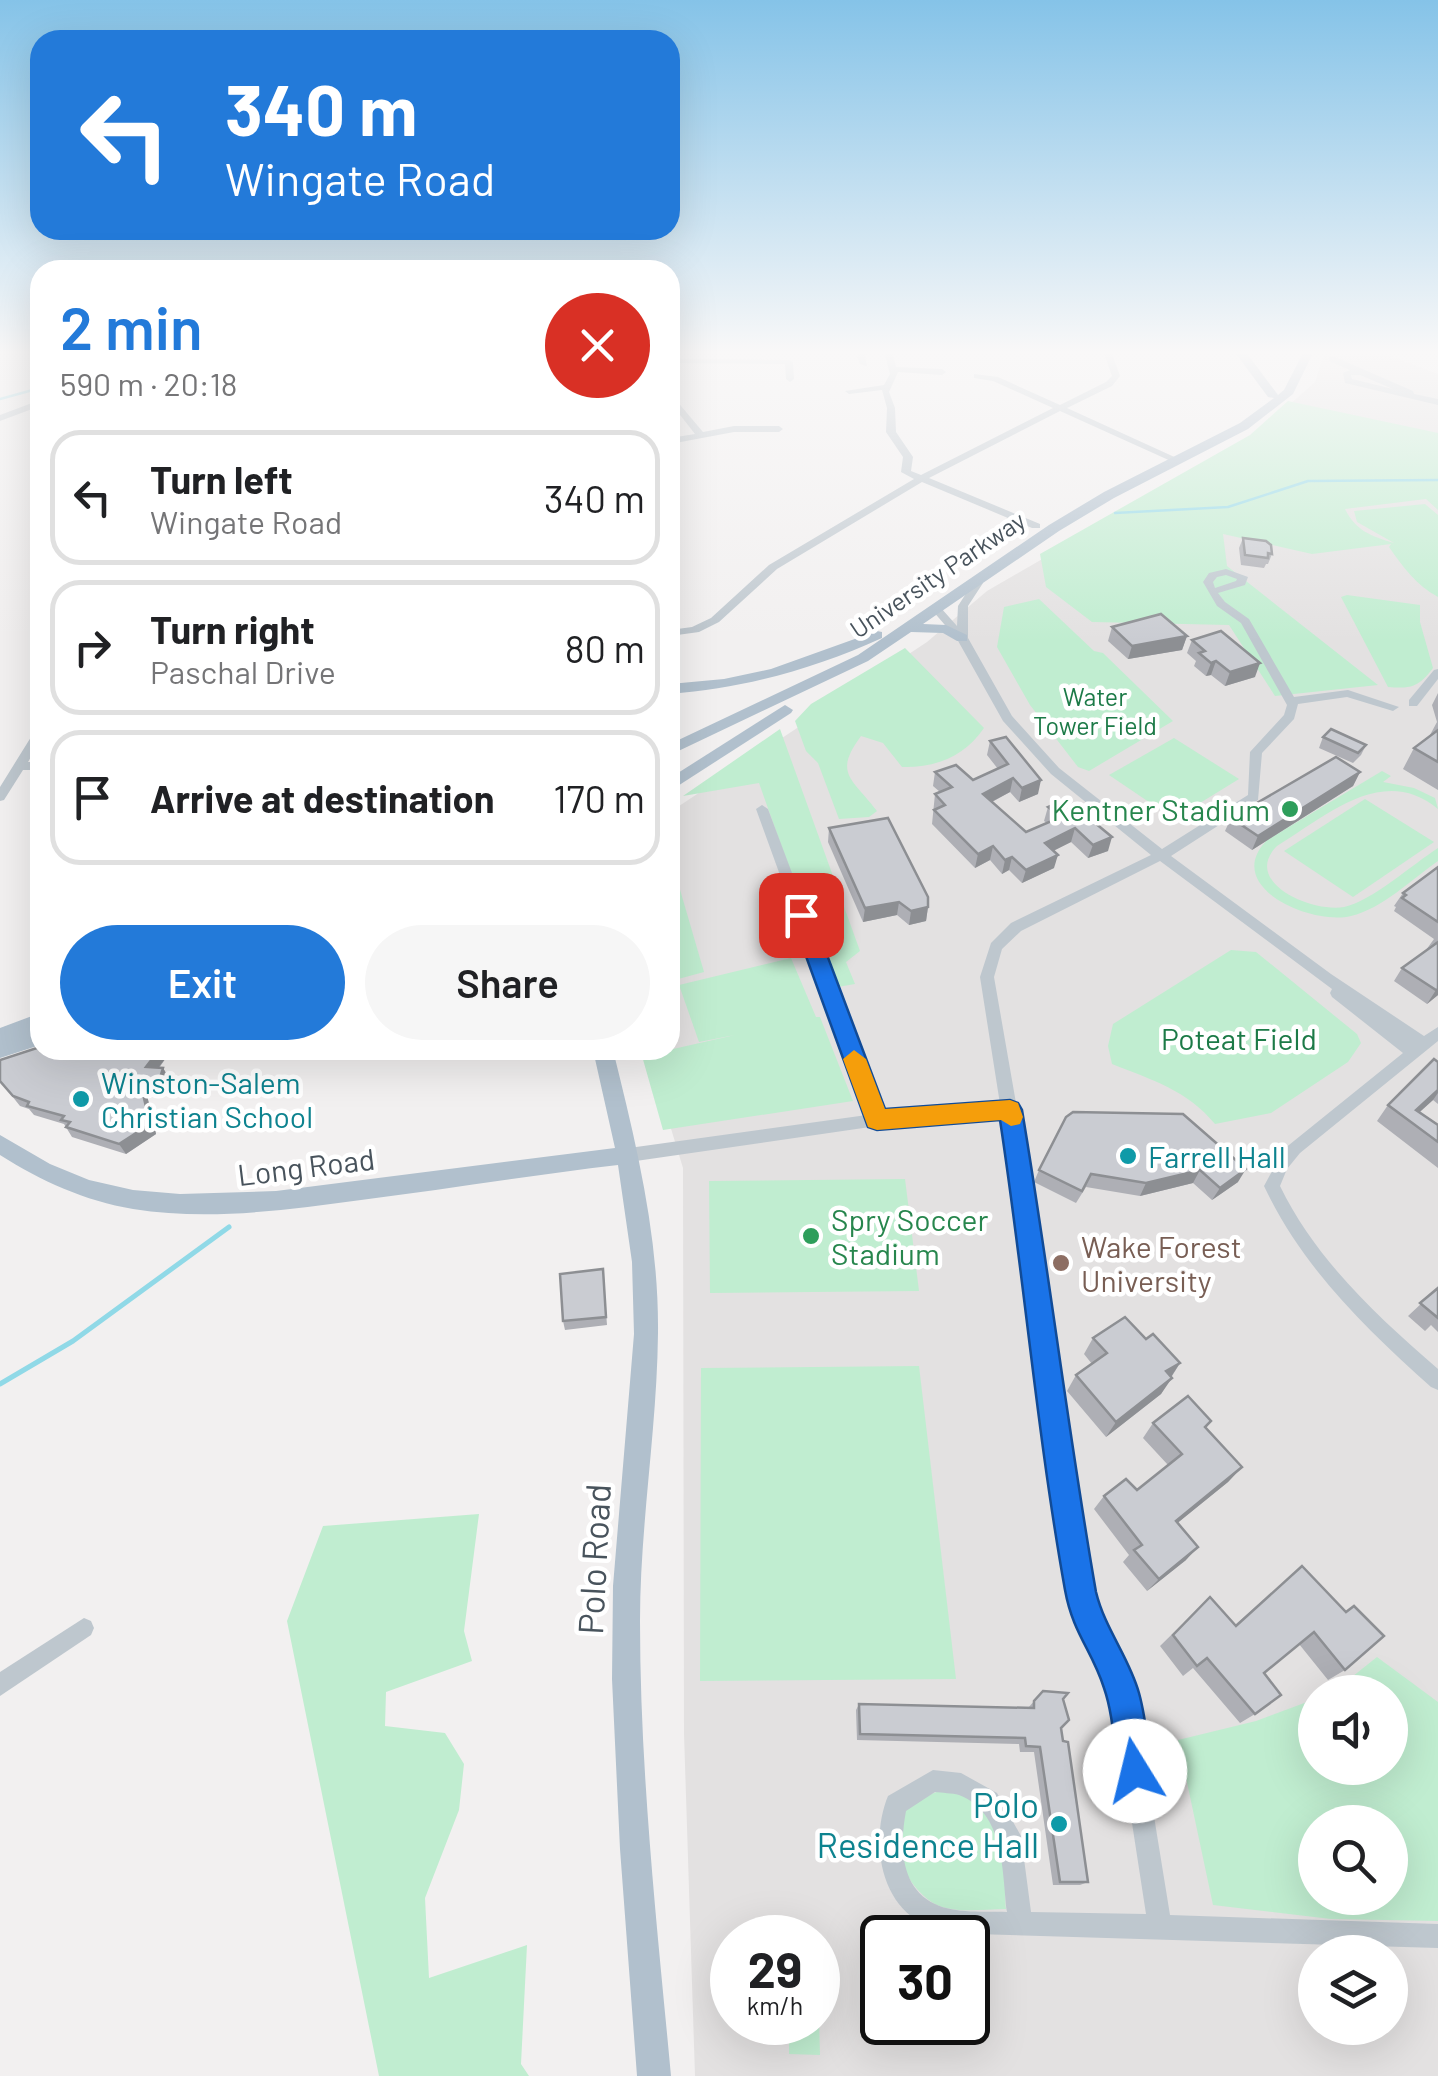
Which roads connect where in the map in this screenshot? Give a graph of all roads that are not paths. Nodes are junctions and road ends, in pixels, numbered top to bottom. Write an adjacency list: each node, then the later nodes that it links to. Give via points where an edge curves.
1 (902, 448): 7 (street, via 905,470)
2 (981, 448): 7 (street)
3 (1149, 448): 6 (street)
4 (1189, 448): 6 (main road, University Parkway)
5 (1193, 448): 6 (main road, University Parkway)
6 (1172, 458): 8 (main road, University Parkway); 9 (main road, University Parkway)
7 (921, 478): 8 (street); 14 (street, via 773,567 716,620)
8 (1036, 526): 10 (main road, University Parkway)
9 (978, 582): 12 (main road, University Parkway); 16 (street, via 963,606)
10 (952, 585): 12 (main road); 15 (main road, University Parkway)
11 (1212, 592): 21 (street, via 1245,621)
12 (937, 610): 13 (main road, University Parkway); 16 (street)
13 (906, 630): 16 (main road, via 936,627); 17 (main road, University Parkway)
14 (680, 633)
15 (877, 635): 20 (main road, via 780,673); 25 (main road, University Parkway, via 787,685)
16 (962, 638): 18 (street)
17 (863, 658): 26 (main road, University Parkway); 30 (main road)
18 (976, 667): 24 (street); 24 (street)
19 (1438, 672): 22 (street)
20 (680, 687)
21 (1292, 701): 23 (street, via 1348,693); 33 (street, via 1290,716 1256,752 1252,800)
22 (1412, 702)
23 (1393, 707)
24 (1016, 726): 33 (street, via 1062,777)
25 (680, 732)
26 (680, 745)
27 (30, 747): 28 (street)
28 (18, 766): 29 (street); 31 (street)
29 (30, 766)
30 (680, 779)
31 (0, 797)
32 (762, 809): 41 (street)
33 (1162, 855): 37 (street, via 1326,978 1335,992); 40 (street, via 1016,927 996,947 986,977)
34 (30, 1025): 35 (main road)
35 (0, 1036)
36 (30, 1040): 38 (main road)
37 (1425, 1043): 44 (street, via 1293,1147 1272,1186 1309,1248 1373,1323)
38 (0, 1050)
39 (606, 1060): 43 (main road, Polo Road)
40 (1010, 1110): 41 (street); 48 (street, via 1081,1592 1088,1625 1122,1693)
41 (877, 1120): 43 (street)
42 (0, 1144): 43 (main road, Long Road, via 98,1192 161,1205 209,1206)
43 (629, 1155): 50 (main road, Polo Road, via 643,1248 646,1337 626,1618 627,1705)
44 (1438, 1381)
45 (84, 1628): 46 (street)
46 (0, 1684)
47 (1020, 1921): 47 (street, via 1010,1836 989,1801 962,1784 933,1781 896,1804 888,1842 893,1865 922,1910 939,1918); 48 (street)
48 (1160, 1927): 49 (street)
49 (1438, 1936)
50 (654, 2076)

